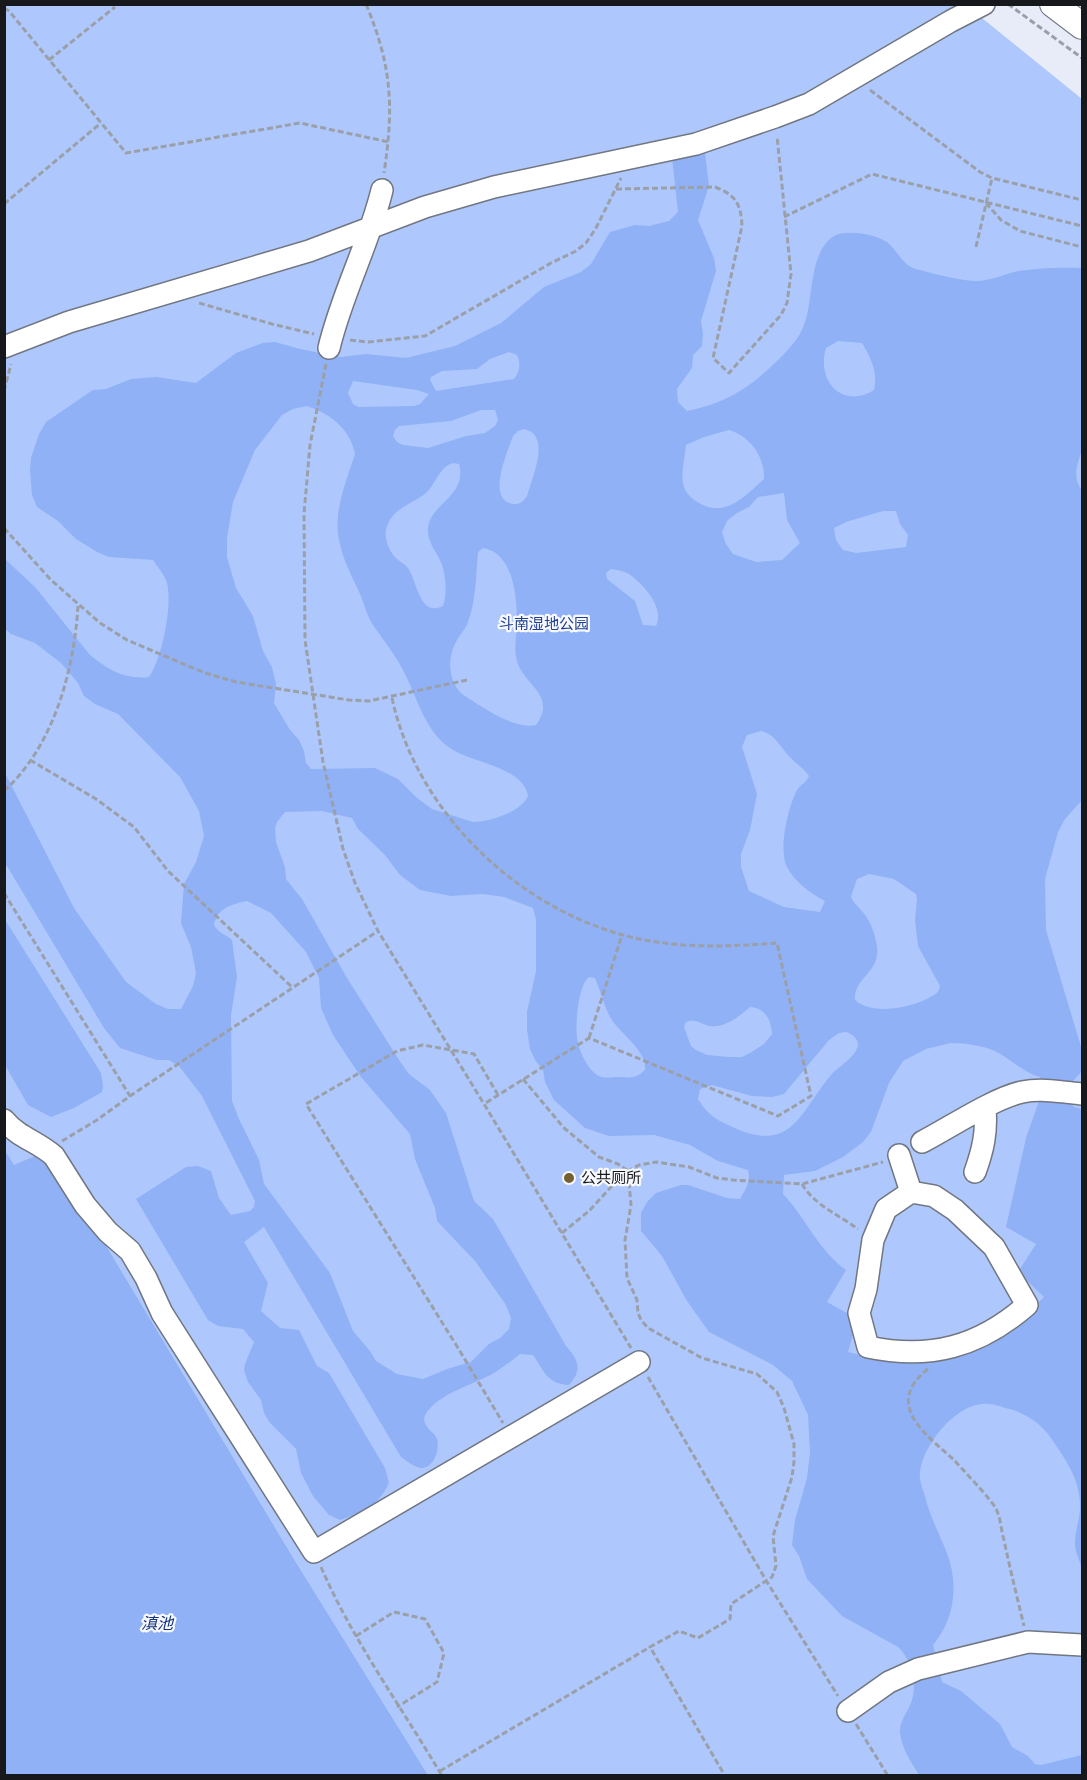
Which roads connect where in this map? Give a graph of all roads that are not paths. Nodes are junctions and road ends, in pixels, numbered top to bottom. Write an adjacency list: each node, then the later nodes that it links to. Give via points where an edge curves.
1 (984, 4): 5 (street, via 809,104 775,117 696,144 494,187)
2 (1053, 4): 3 (main road)
3 (1083, 26)
4 (382, 190): 5 (street)
5 (373, 223): 6 (street); 7 (street, via 309,251 69,322)
6 (330, 343)
7 (8, 346)
8 (1083, 1094): 9 (street, via 1022,1092)
9 (985, 1108): 11 (street); 13 (street, via 987,1128)
10 (4, 1120): 15 (street, via 23,1138 54,1156 97,1220 130,1251 162,1313 314,1552)
11 (922, 1142)
12 (899, 1155): 14 (street)
13 (975, 1172)
14 (911, 1192): 14 (street, via 941,1200 994,1247 1027,1305 991,1332 943,1349 893,1353 868,1347 859,1312 873,1240 886,1209)
15 (639, 1362)
16 (1083, 1645): 17 (street, via 1028,1642 918,1669 889,1682)
17 (848, 1712)

